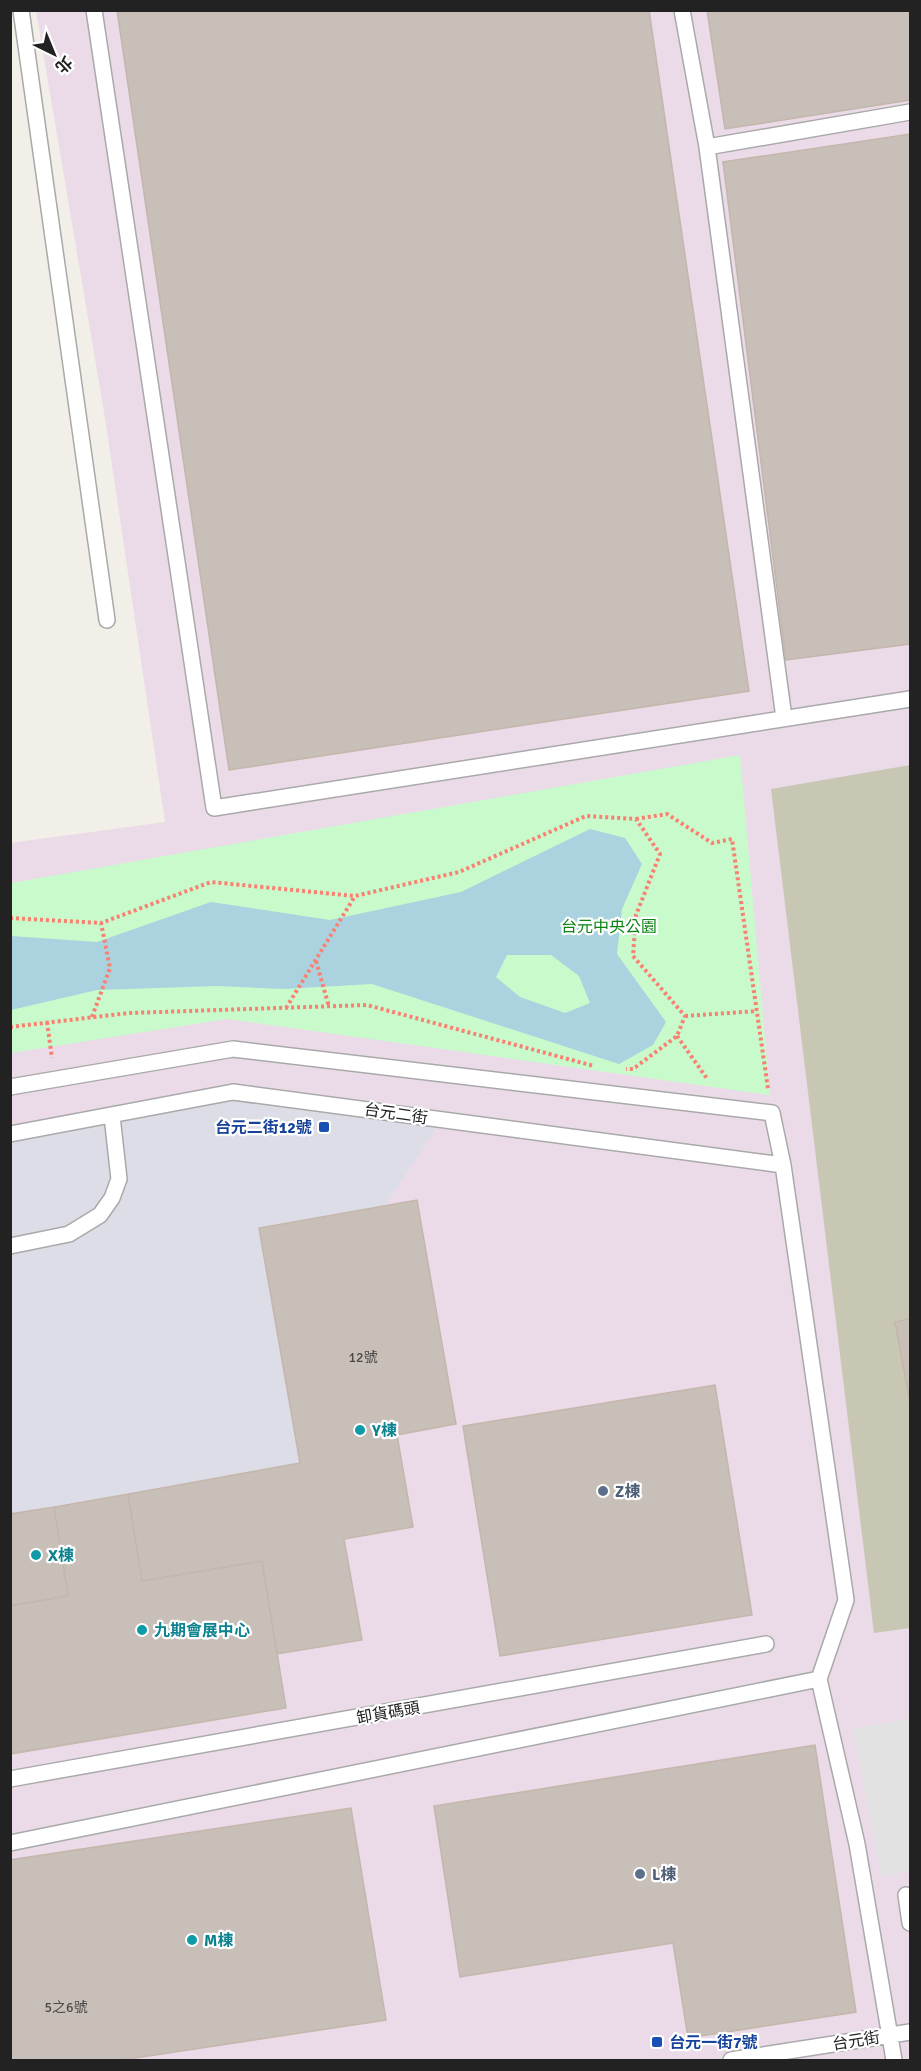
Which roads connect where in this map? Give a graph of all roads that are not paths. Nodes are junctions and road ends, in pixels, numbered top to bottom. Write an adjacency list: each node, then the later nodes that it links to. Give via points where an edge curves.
1 (21, 10): 6 (lane)
2 (94, 10): 8 (lane, via 214,808)
3 (682, 10): 5 (lane)
4 (910, 112): 5 (lane)
5 (707, 147): 8 (lane)
6 (107, 620)
7 (910, 699): 8 (lane)
8 (784, 718)
9 (10, 1087): 12 (lane, via 233,1049 771,1113)
10 (112, 1116): 11 (lane, 台元二街); 12 (lane, 台元二街, via 233,1092); 13 (lane, via 119,1179 100,1215 69,1234)
11 (10, 1134)
12 (783, 1165): 15 (lane, via 846,1600)
13 (10, 1246)
14 (766, 1644): 16 (lane, 卸貨碼頭)
15 (819, 1679): 17 (lane); 21 (lane, via 857,1844)
16 (10, 1779)
17 (10, 1844)
18 (906, 1895): 19 (lane)
19 (910, 1923)
20 (910, 2032): 21 (lane, 台元街)
21 (890, 2034): 22 (lane, 台元街); 23 (lane)
22 (730, 2061)
23 (894, 2061)

